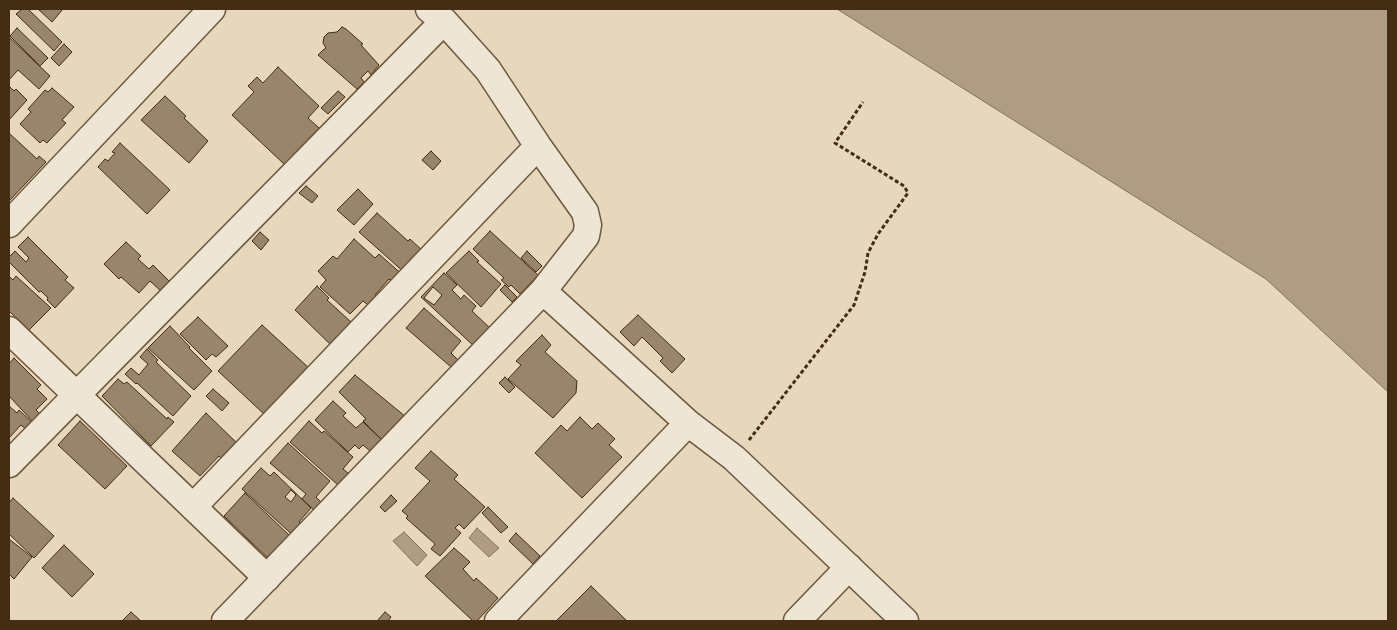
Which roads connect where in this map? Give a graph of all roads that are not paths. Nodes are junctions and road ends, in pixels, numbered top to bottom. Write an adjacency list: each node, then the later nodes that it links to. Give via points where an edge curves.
1 (212, 9): 4 (street)
2 (437, 15): 3 (street, via 488,70); 7 (street)
3 (538, 146): 5 (street, via 585,212 588,225 586,236); 10 (street)
4 (9, 224)
5 (543, 291): 8 (street); 12 (street)
6 (9, 330): 7 (street)
7 (76, 394): 9 (street); 10 (street)
8 (688, 423): 11 (street, via 734,458); 14 (street)
9 (9, 464)
10 (193, 508): 12 (street)
11 (849, 568): 15 (street); 16 (street)
12 (267, 578): 13 (street)
13 (226, 621)
14 (498, 621)
15 (797, 621)
16 (905, 621)

